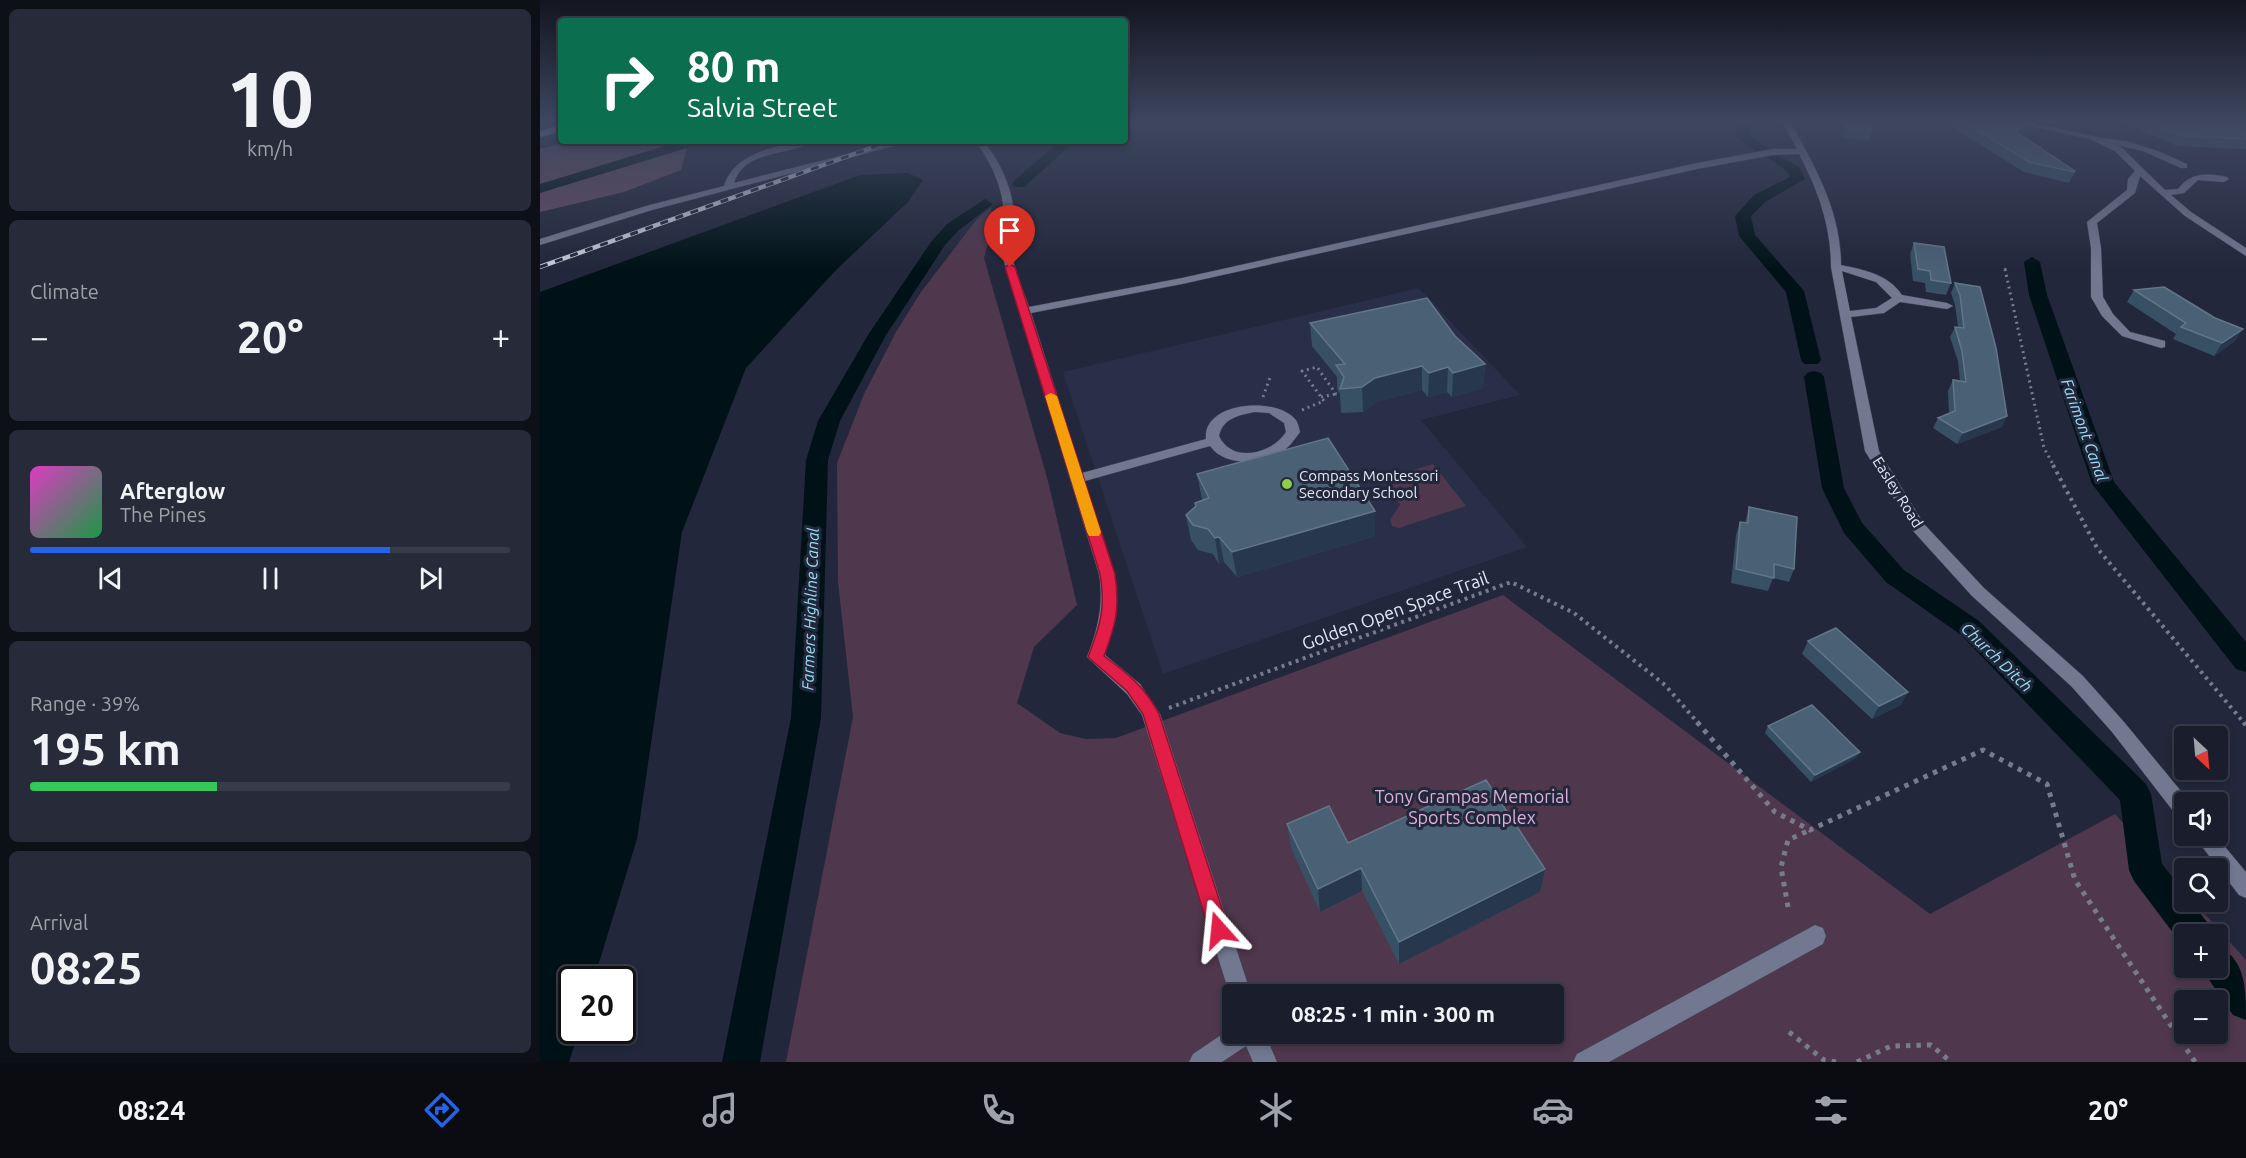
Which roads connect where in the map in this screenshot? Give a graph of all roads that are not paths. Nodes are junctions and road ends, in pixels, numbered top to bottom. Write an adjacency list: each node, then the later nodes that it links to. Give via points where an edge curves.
1 (2140, 170): 9 (street); 17 (street, via 2133,179 2132,192 2092,222 2097,297 2108,316 2126,334)
2 (735, 171): 8 (street)
3 (793, 171): 8 (street)
4 (996, 171): 15 (street, via 1008,208 1005,249)
5 (1679, 171): 15 (street)
6 (1811, 171): 12 (street, Easley Road, via 1826,201)
7 (2224, 179): 9 (street, via 2204,175 2192,178 2181,191)
8 (728, 187): 10 (street)
9 (2163, 193): 11 (street)
10 (540, 242)
11 (2246, 253)
12 (1836, 267): 13 (street, via 1880,280); 16 (street, Easley Road)
13 (1898, 298): 14 (street); 16 (street, via 1882,311)
14 (1947, 306)
15 (1024, 311): 19 (street)
16 (1845, 314): 20 (street, Easley Road, via 1872,451 1919,528 1978,592 2077,681)
17 (2161, 344)
18 (1213, 441): 18 (street, via 1234,456 1263,456 1285,445 1293,427 1287,418 1272,410 1255,408 1223,418 1215,425); 19 (street)
19 (1077, 479): 24 (street, via 1111,591 1109,617 1096,657 1132,687 1151,714)
20 (2174, 797)
21 (2212, 846): 22 (street)
22 (2246, 888)
23 (1815, 936): 29 (street)
24 (1237, 984)
25 (1228, 1044): 27 (street)
26 (1257, 1044): 28 (street)
27 (1201, 1062)
28 (1265, 1062)
29 (1585, 1062)

